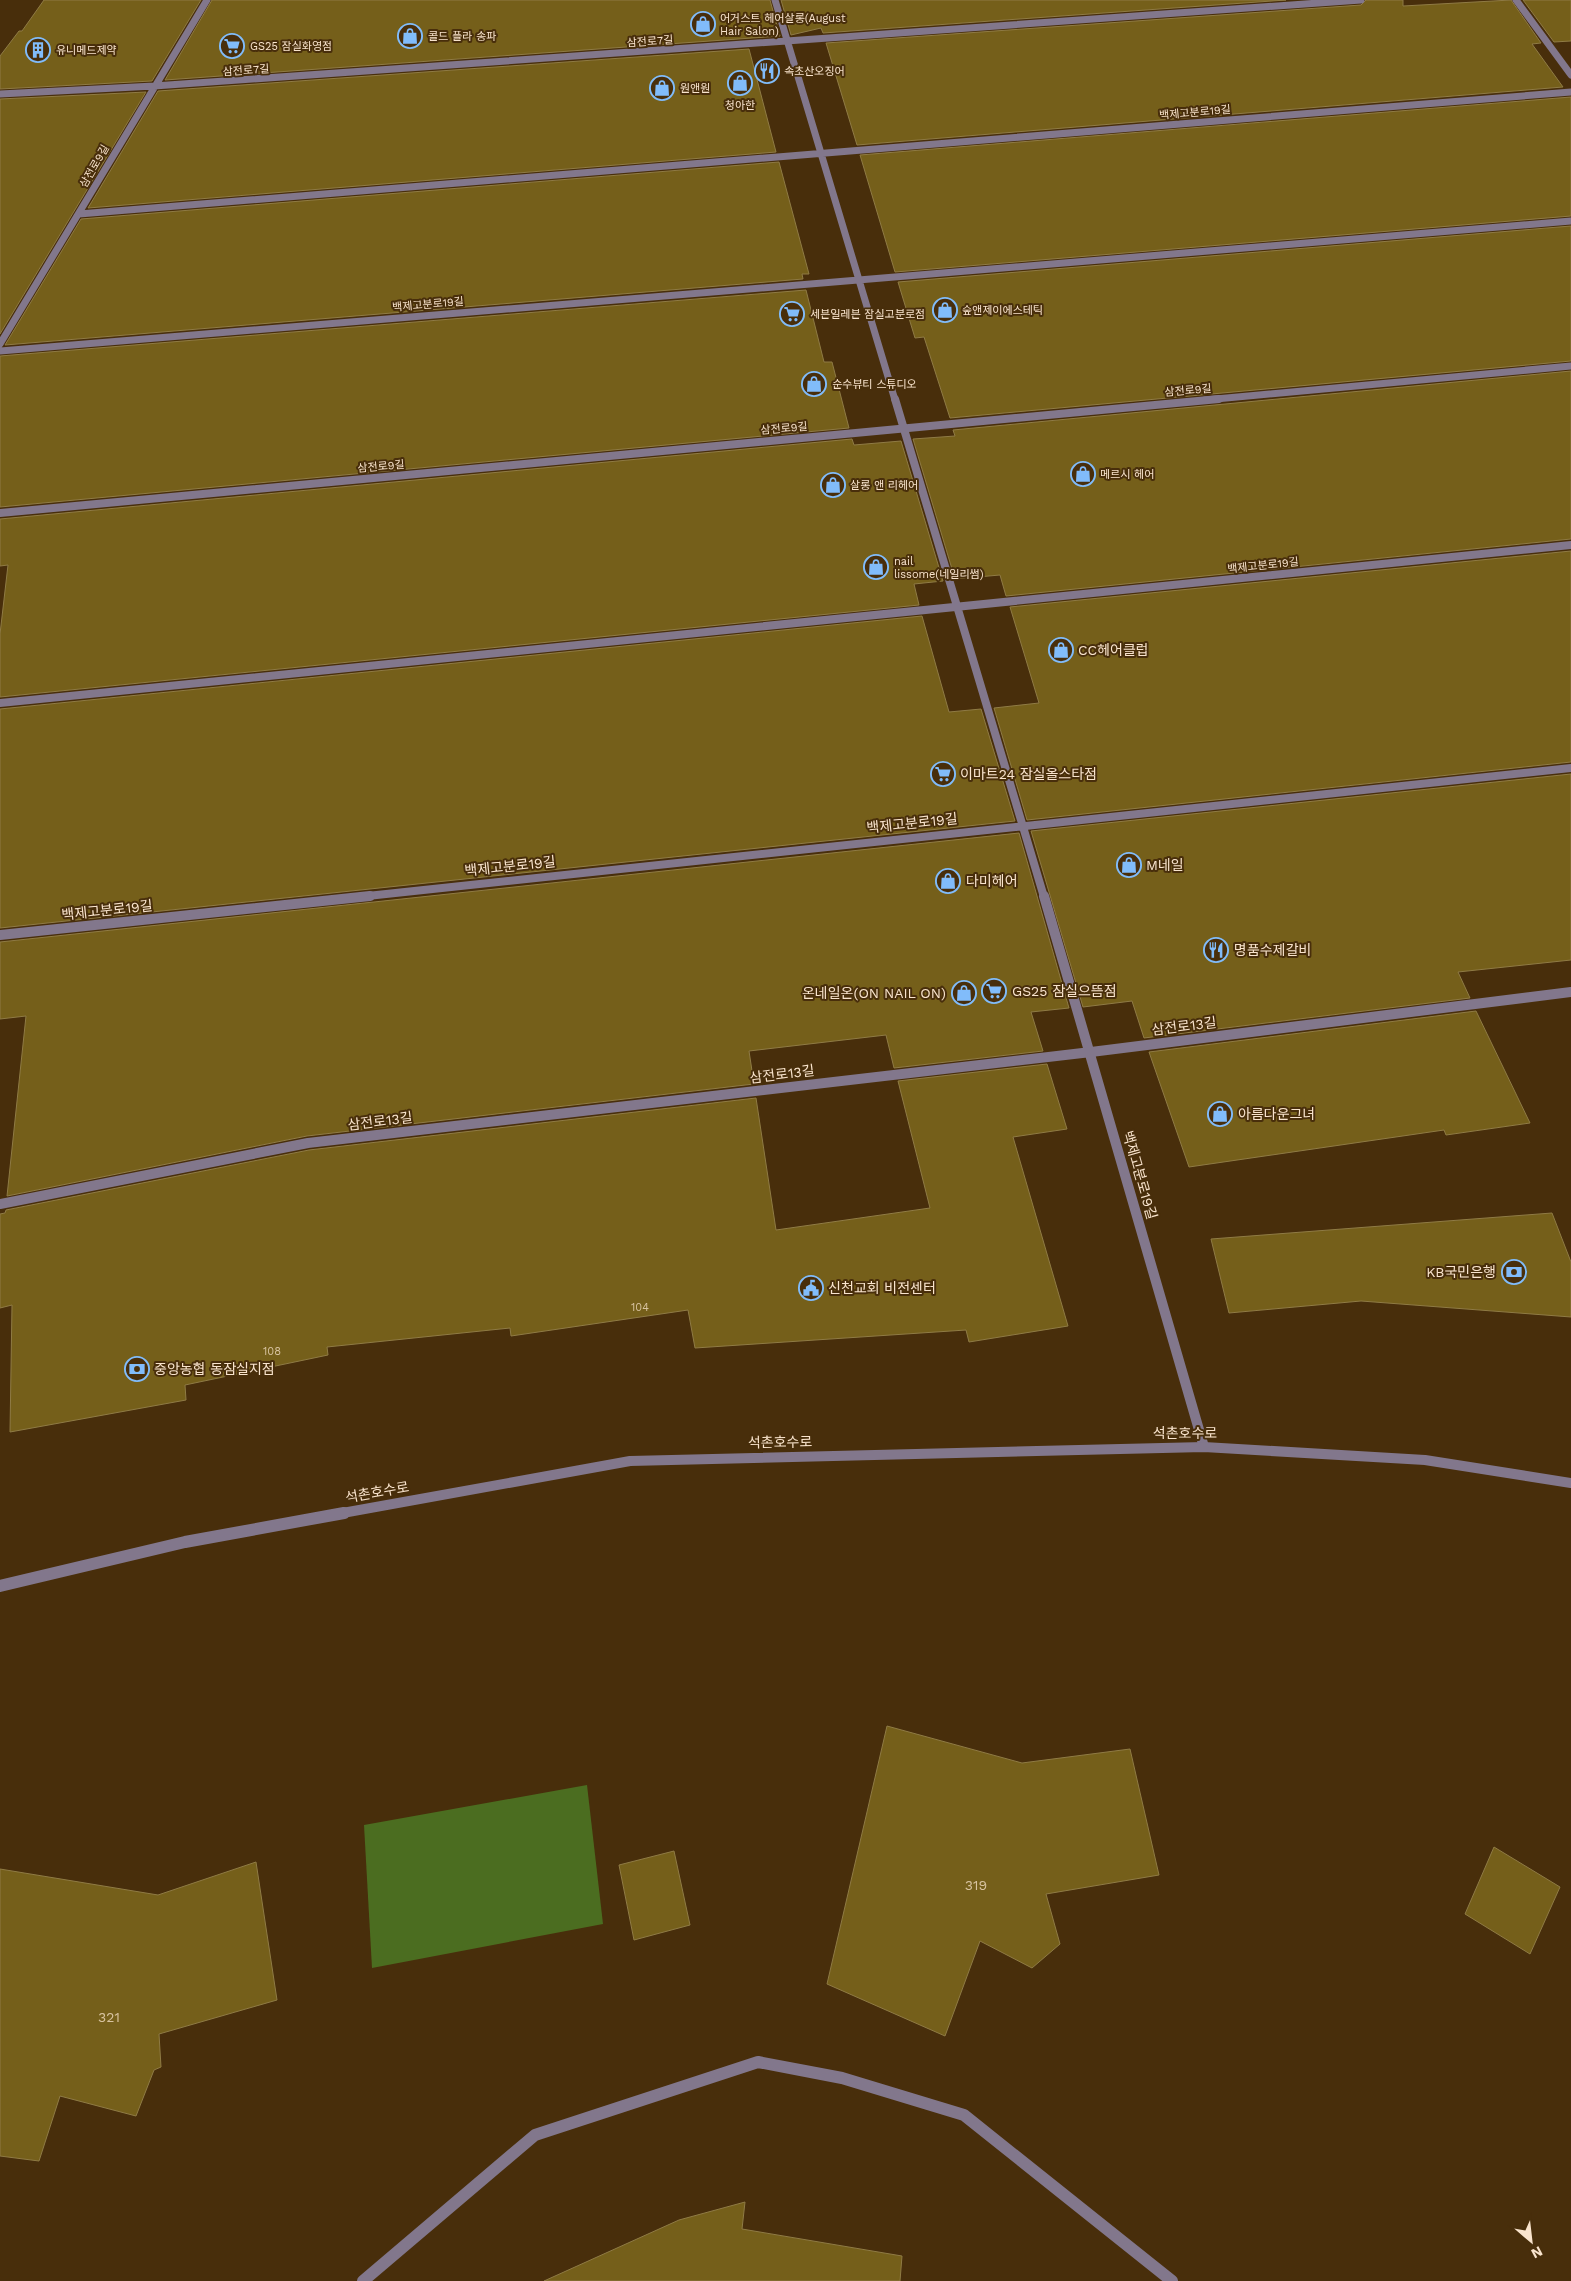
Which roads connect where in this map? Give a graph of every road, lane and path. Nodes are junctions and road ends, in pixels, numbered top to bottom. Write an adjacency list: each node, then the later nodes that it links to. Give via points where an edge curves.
1 (208, 0): 7 (street, 삼전로9길)
2 (775, 0): 5 (street, 백제고분로19길)
3 (1361, 0): 5 (street, 삼전로7길)
4 (1516, 0): 6 (street)
5 (787, 42): 7 (street, 삼전로7길); 10 (street, 백제고분로19길)
6 (1571, 75)
7 (154, 86): 9 (street, 삼전로7길); 11 (street, 삼전로9길)
8 (1571, 92): 10 (street, 백제고분로19길)
9 (0, 94)
10 (820, 154): 11 (street, 백제고분로19길); 13 (street, 백제고분로19길)
11 (79, 214): 14 (street, 삼전로9길)
12 (1571, 221): 13 (street, 백제고분로19길)
13 (858, 280): 15 (street, 백제고분로19길); 17 (street, 백제고분로19길)
14 (0, 344)
15 (0, 351)
16 (1571, 366): 17 (street, 삼전로9길)
17 (903, 429): 18 (street, 삼전로9길); 20 (street, 백제고분로19길)
18 (0, 513)
19 (1571, 545): 20 (street, 백제고분로19길)
20 (957, 607): 21 (street, 백제고분로19길); 23 (street, 백제고분로19길)
21 (0, 703)
22 (1571, 768): 23 (street, 백제고분로19길)
23 (1023, 825): 24 (street, 백제고분로19길); 26 (street, 백제고분로19길)
24 (0, 935)
25 (1571, 992): 26 (street, 삼전로13길)
26 (1091, 1052): 27 (street, 삼전로13길, via 308,1143); 28 (street, 백제고분로19길)
27 (0, 1204)
28 (1204, 1447): 29 (street, 석촌호수로, via 1425,1460); 30 (street, 석촌호수로, via 630,1461 185,1542)
29 (1571, 1483)
30 (0, 1586)
31 (363, 2281): 32 (street, via 535,2136 758,2062 842,2078 964,2115)
32 (1172, 2281)

